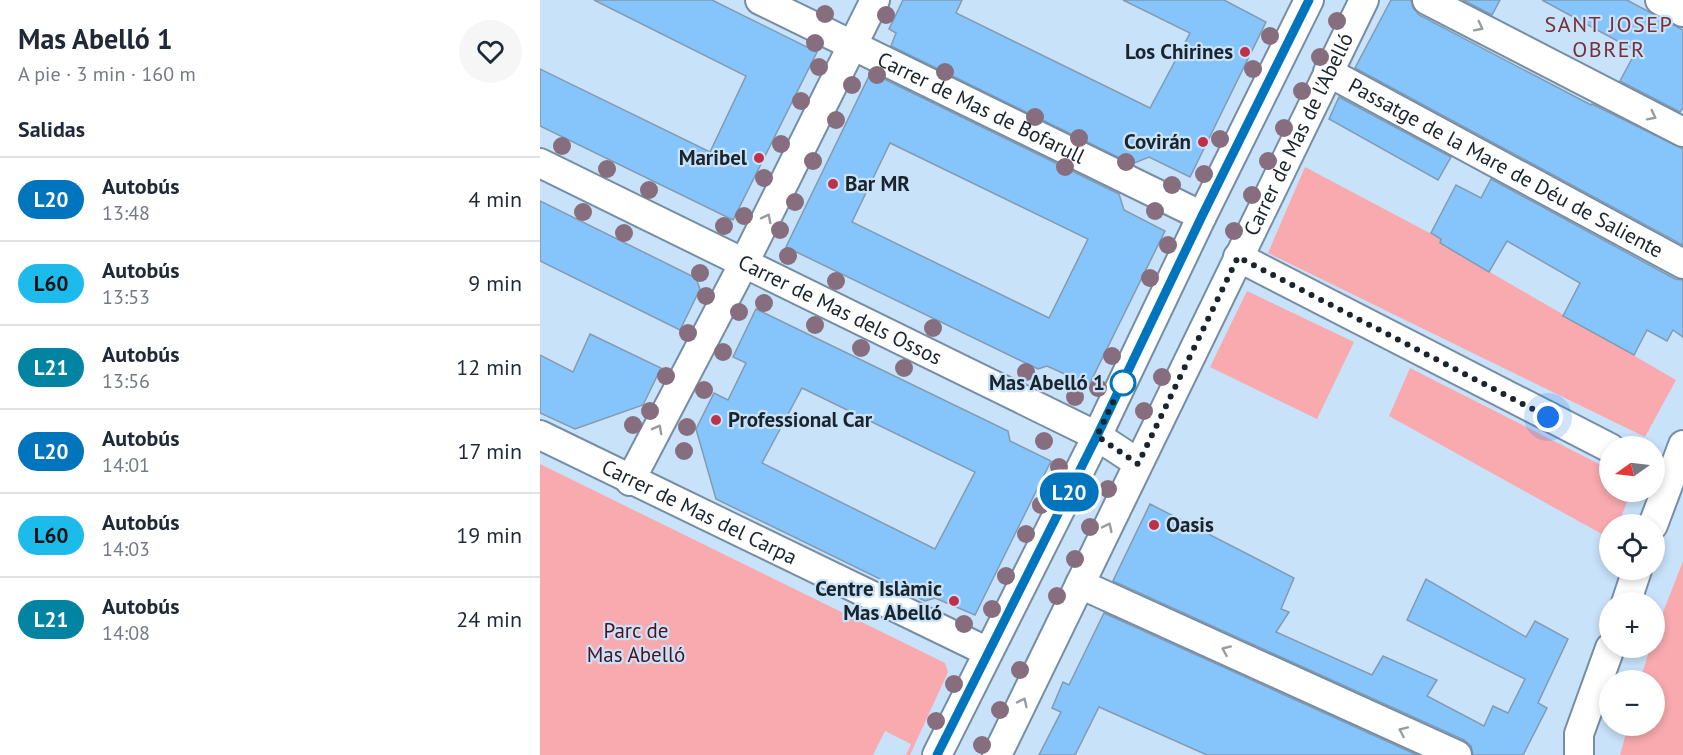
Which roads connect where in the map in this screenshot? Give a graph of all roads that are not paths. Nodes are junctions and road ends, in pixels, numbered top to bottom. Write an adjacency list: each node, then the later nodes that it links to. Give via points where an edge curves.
1 (760, 0): 8 (street, Carrer de Mas de Bofarull)
2 (875, 0): 8 (street)
3 (1364, 0): 9 (street, Carrer de Mas de l'Abelló)
4 (1427, 0): 10 (street, one-way to 10)
5 (1660, 0): 7 (street)
6 (1303, 2): 12 (street)
7 (1683, 12)
8 (854, 45): 12 (street, Carrer de Mas de Bofarull); 14 (street, one-way to 8)
9 (1328, 72): 13 (street, Carrer de Mas de l'Abelló); 15 (street, Passatge de la Mare de Déu de Saliente)
10 (1683, 132)
11 (540, 163): 14 (street, Carrer de Mas dels Ossos)
12 (1202, 216): 17 (street)
13 (1238, 257): 18 (street); 20 (street, Carrer de Mas de l'Abelló)
14 (744, 263): 17 (street, Carrer de Mas dels Ossos); 22 (street, one-way to 14)
15 (1683, 264)
16 (540, 435): 22 (street, Carrer de Mas del Carpa)
17 (1097, 436): 20 (street, Carrer de Mas dels Ossos); 24 (street)
18 (1599, 442)
19 (1683, 444): 21 (street)
20 (1138, 464): 23 (street, Carrer de Mas de l'Abelló, one-way to 20)
21 (1665, 471)
22 (630, 481): 24 (street, Carrer de Mas del Carpa)
23 (1080, 584): 27 (street, Carrer de Mas de l'Abelló, one-way to 23); 28 (street, one-way to 23)
24 (987, 652): 26 (street)
25 (1606, 658): 29 (street, via 1579,734)
26 (937, 755)
27 (997, 755)
28 (1456, 755)
29 (1579, 755)

